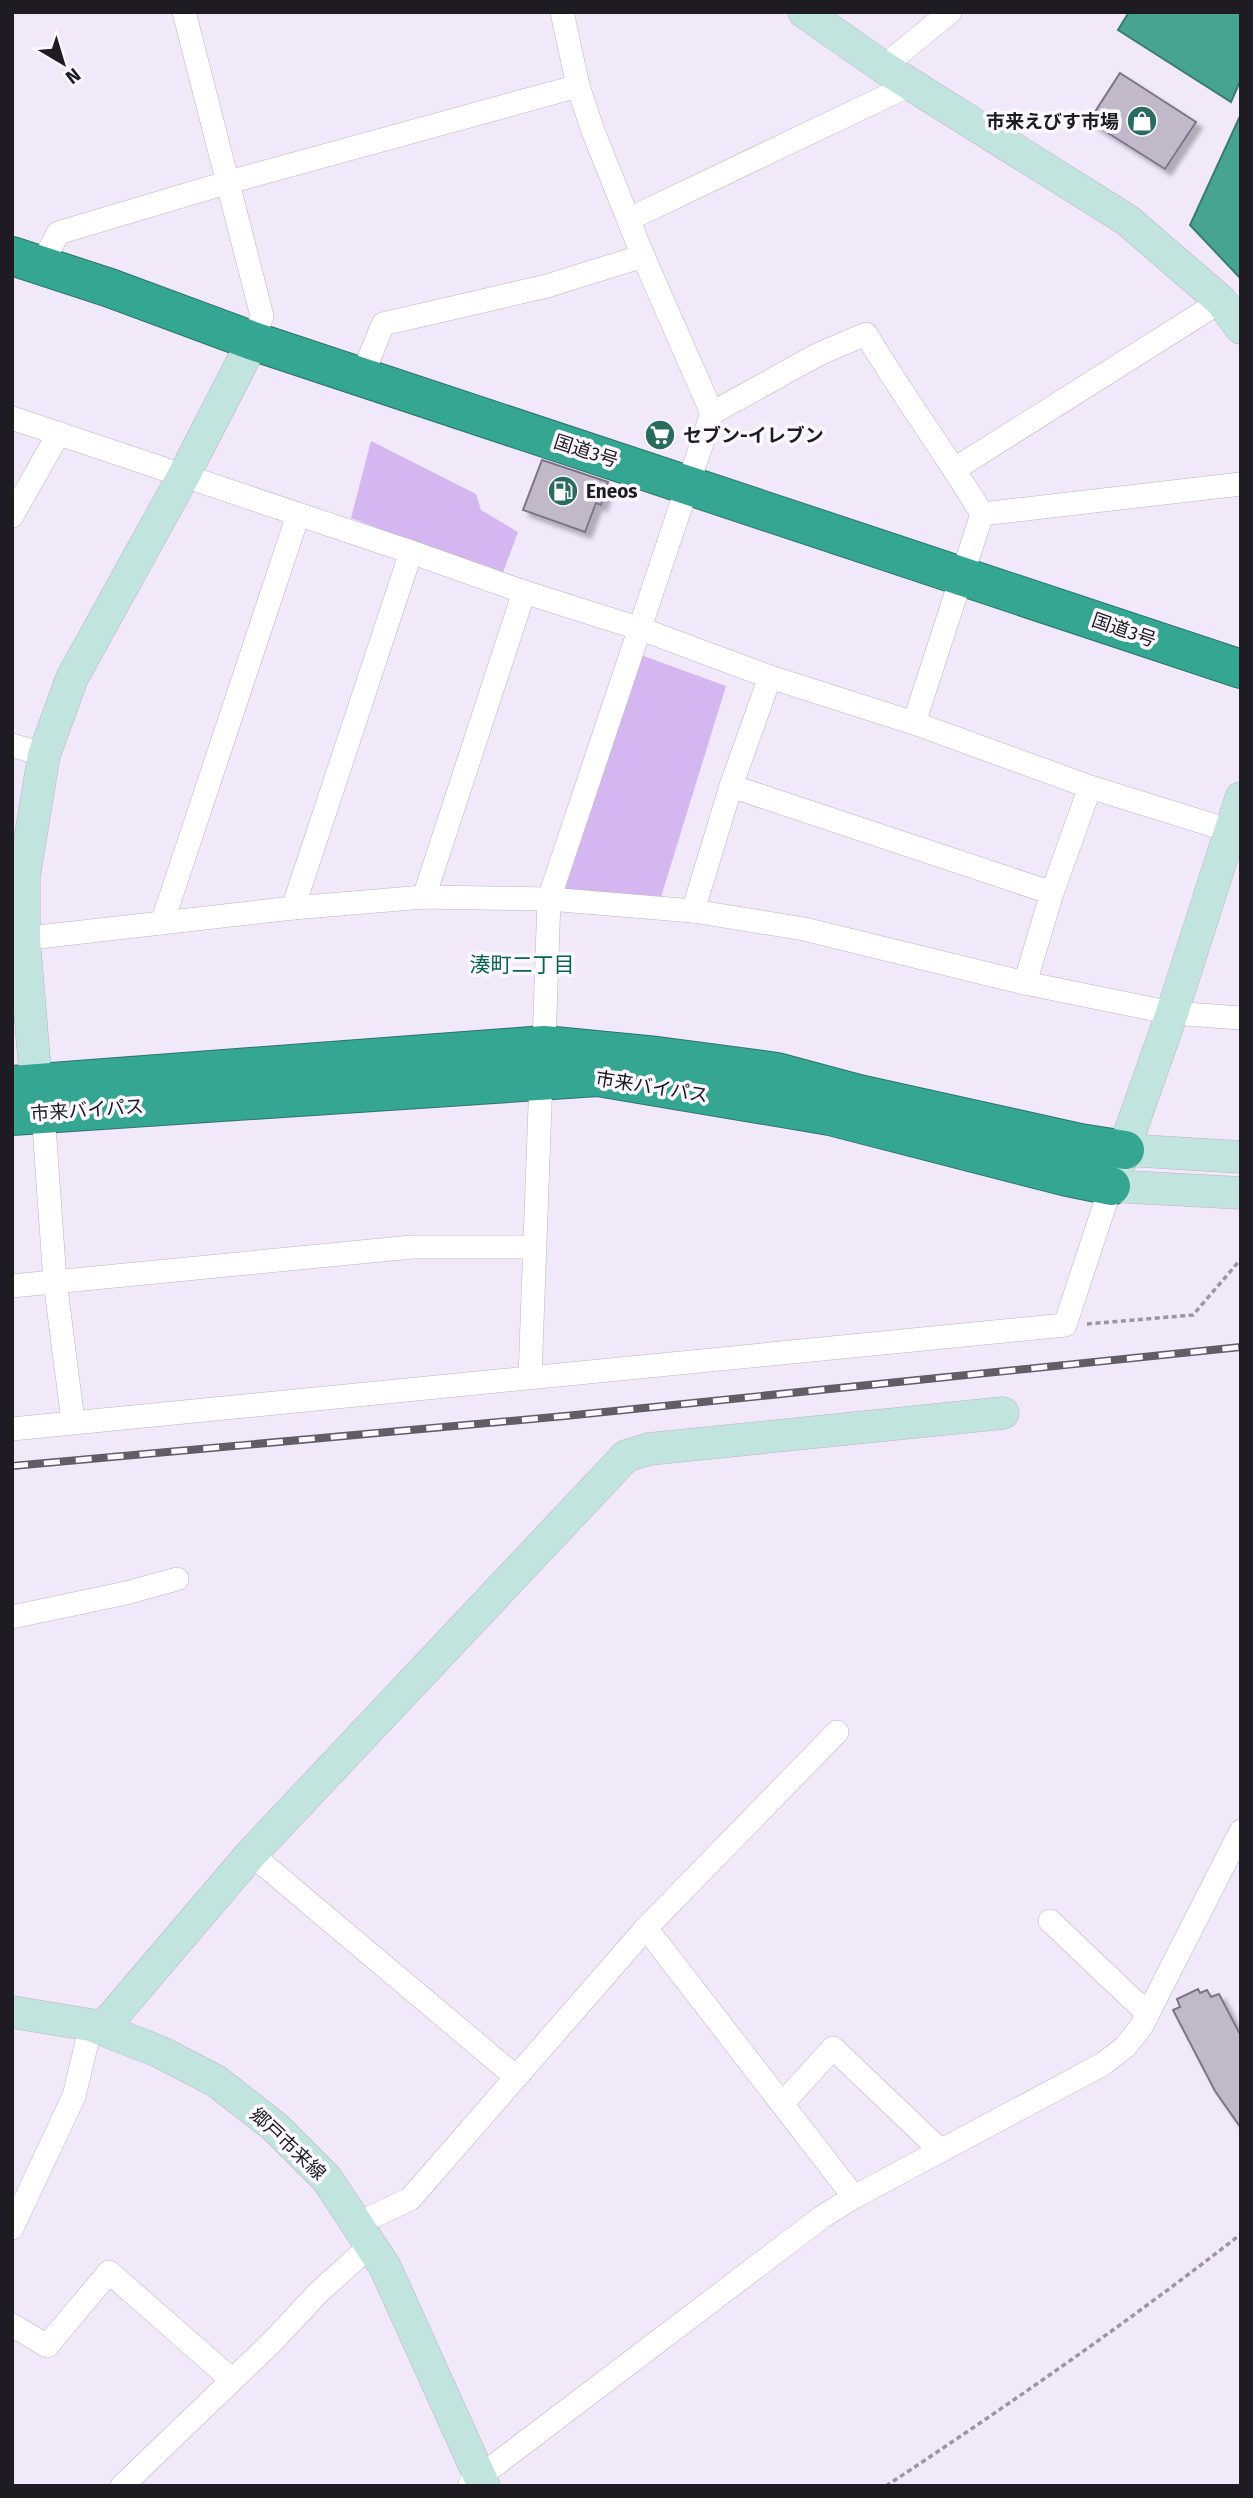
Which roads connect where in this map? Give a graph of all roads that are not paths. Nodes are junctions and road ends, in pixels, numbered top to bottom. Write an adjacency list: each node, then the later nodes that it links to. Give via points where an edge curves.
1 (184, 12): 8 (street)
2 (562, 12): 7 (street)
3 (803, 12): 5 (street)
4 (950, 12): 5 (street)
5 (883, 67): 6 (street)
6 (910, 85): 9 (street); 12 (street, via 1126,220)
7 (578, 86): 8 (street); 9 (street)
8 (229, 182): 11 (street, via 58,233); 14 (street, via 262,316)
9 (629, 219): 10 (street)
10 (642, 256): 15 (street, via 547,286 383,324); 16 (street)
11 (27, 261): 14 (highway, 国道3号)
12 (1222, 301): 13 (street); 19 (street)
13 (1241, 328)
14 (253, 341): 15 (highway, 国道3号); 20 (street)
15 (362, 376): 22 (highway, 国道3号)
16 (712, 413): 19 (street, via 819,354 866,334); 22 (street)
17 (12, 418): 18 (street)
18 (59, 433): 20 (street); 25 (street)
19 (956, 469): 23 (street)
20 (184, 475): 24 (street); 34 (street, via 72,678)
21 (1241, 484): 23 (street)
22 (689, 485): 27 (highway, 国道3号); 29 (street)
23 (982, 514): 27 (street)
24 (298, 515): 26 (street); 44 (street)
25 (12, 516)
26 (411, 552): 28 (street); 42 (street)
27 (961, 575): 30 (highway, 国道3号); 32 (street)
28 (524, 592): 29 (street); 40 (street)
29 (641, 629): 31 (street); 41 (street)
30 (1241, 669)
31 (770, 677): 32 (street); 35 (street)
32 (914, 723): 36 (street)
33 (12, 745): 34 (street)
34 (44, 755): 45 (street)
35 (731, 786): 39 (street); 43 (street)
36 (1090, 787): 38 (street); 39 (street)
37 (1241, 798): 38 (street)
38 (1235, 832): 47 (street)
39 (1052, 893): 46 (street)
40 (424, 897): 41 (street); 42 (street)
41 (549, 899): 43 (street); 49 (street)
42 (293, 908): 44 (street)
43 (693, 911): 46 (street, via 804,929)
44 (162, 923): 45 (street)
45 (18, 939): 50 (street)
46 (1025, 983): 47 (street)
47 (1172, 1013): 48 (street); 51 (street)
48 (1241, 1018)
49 (542, 1062): 50 (highway, 市来バイパス); 51 (highway, 市来バイパス, via 657,1056 777,1072 859,1094); 53 (highway, 市来バイパス, via 598,1077 830,1116); 55 (street)
50 (26, 1099): 56 (street)
51 (1125, 1150): 52 (street, 市来バイパス); 53 (street)
52 (1241, 1157)
53 (1111, 1186): 54 (street, 市来バイパス); 58 (street, via 1065,1325)
54 (1241, 1192)
55 (534, 1247): 56 (street, via 412,1247); 58 (street)
56 (55, 1281): 57 (street); 60 (street)
57 (12, 1286)
58 (530, 1377): 60 (street)
59 (1003, 1413): 66 (street, via 649,1449 626,1456)
60 (73, 1421): 61 (street)
61 (12, 1429)
62 (177, 1579): 63 (street)
63 (12, 1617)
64 (837, 1732): 68 (street)
65 (1241, 1831): 70 (street)
66 (251, 1854): 71 (street); 72 (street)
67 (1050, 1921): 70 (street)
68 (646, 1928): 72 (street); 73 (street)
69 (12, 2012): 71 (street, 郷戸市来線)
70 (1148, 2014): 74 (street, via 1125,2047 1104,2064)
71 (96, 2027): 76 (street, via 74,2096); 77 (street, 郷戸市来線, via 216,2081 275,2127 327,2179)
72 (516, 2077): 77 (street, via 410,2199)
73 (782, 2104): 74 (street, via 833,2048); 75 (street)
74 (941, 2151): 75 (street)
75 (855, 2197): 80 (street, via 822,2217)
76 (12, 2228)
77 (364, 2235): 79 (street, via 273,2341); 80 (street, 郷戸市来線, via 385,2267)
78 (12, 2325): 79 (street, via 47,2346 108,2272)
79 (231, 2379): 81 (street)
80 (477, 2482)
81 (121, 2486)

